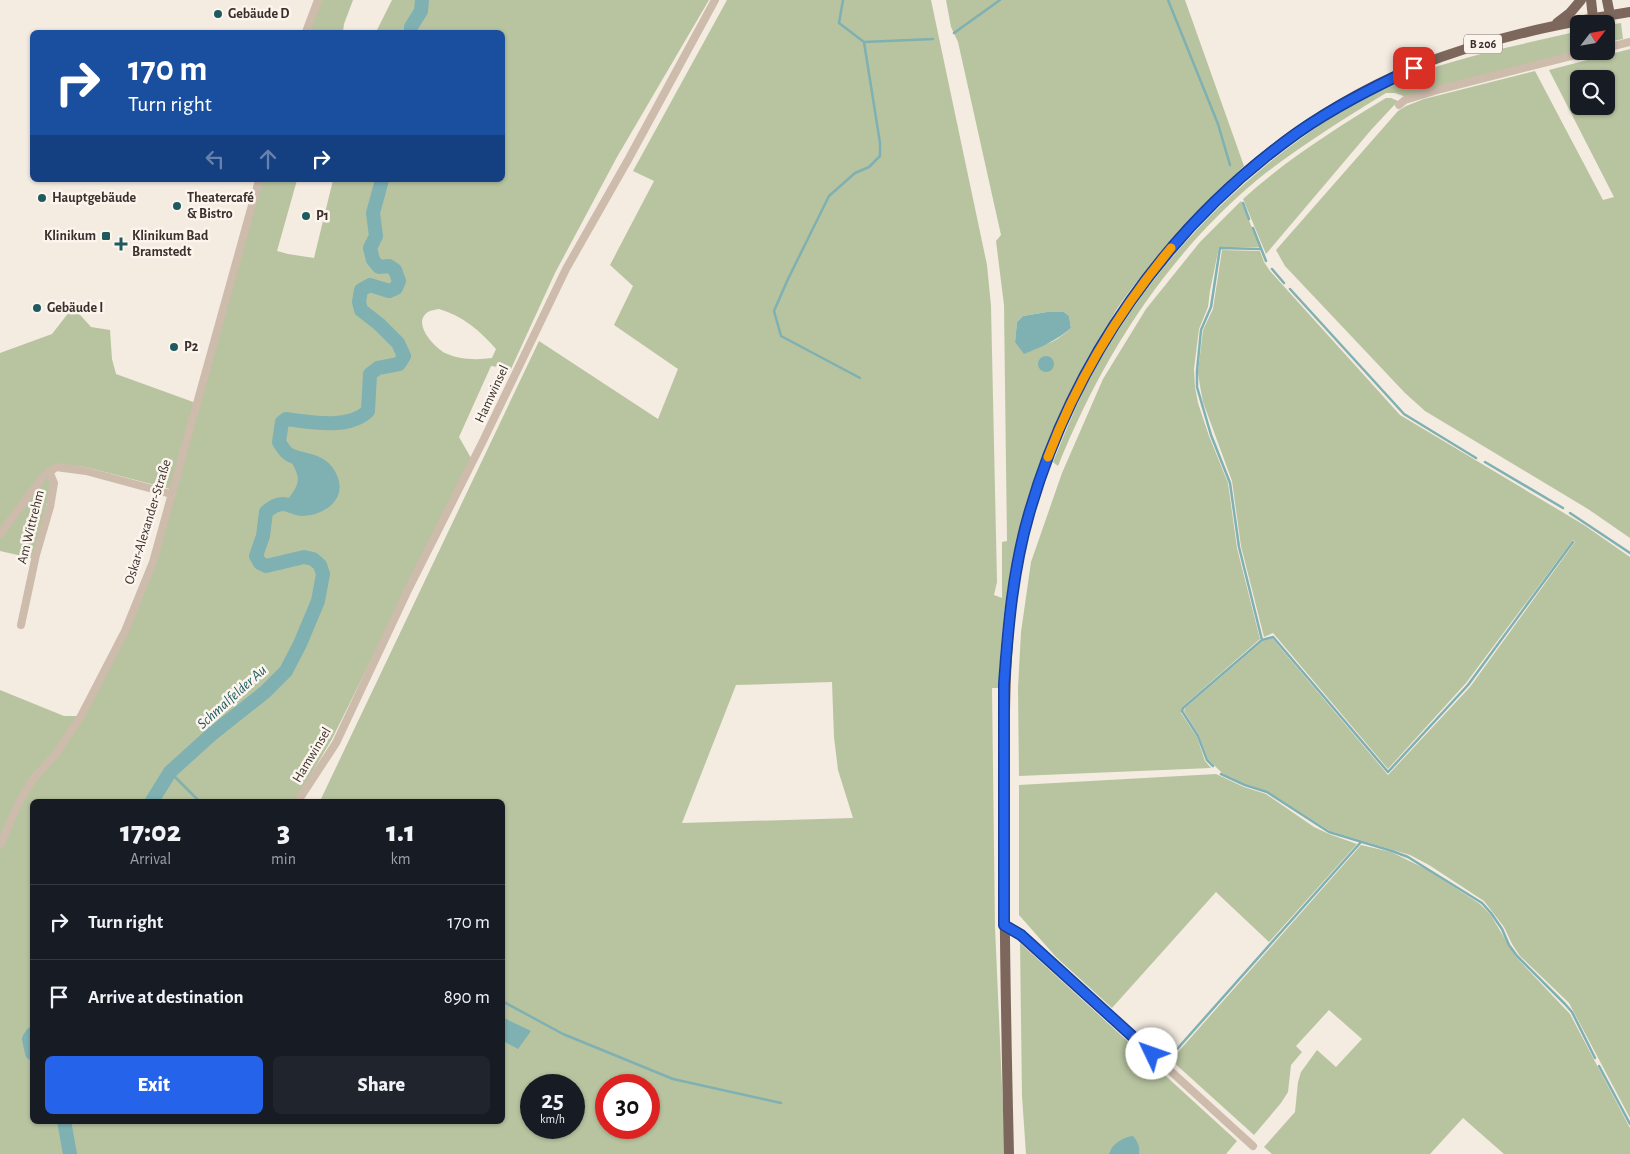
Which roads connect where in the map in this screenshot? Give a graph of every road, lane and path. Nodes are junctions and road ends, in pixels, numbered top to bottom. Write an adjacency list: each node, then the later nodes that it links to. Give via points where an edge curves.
1 (318, 0): 11 (street)
2 (715, 0): 21 (street, Hamwinsel, via 566,269 336,742)
3 (1581, 0): 10 (main road)
4 (1591, 0): 7 (main road)
5 (1607, 0): 8 (main road)
6 (1630, 12): 8 (main road, B 206)
7 (1596, 15)
8 (1610, 15)
9 (1570, 23): 10 (main road, B 206)
10 (1554, 26): 23 (main road, B 206, via 1458,52 1414,68 1375,86 1299,132 1243,176 1186,230 1129,301 1104,340 1056,436 1028,514 1018,560 1008,623 1004,684)
11 (307, 30)
12 (1630, 42): 13 (street)
13 (1615, 46)
14 (1570, 57): 15 (street, via 1441,89)
15 (1398, 105)
16 (259, 182): 18 (street, Oskar-Alexander-Straße)
17 (49, 471): 18 (street, Am Wittrehm, via 66,467); 19 (street); 20 (street, Am Wittrehm, via 54,482 50,507)
18 (171, 494): 22 (street, Oskar-Alexander-Straße, via 152,562 125,631 81,716 19,802)
19 (0, 534)
20 (21, 625)
21 (299, 799)
22 (0, 845)
23 (1004, 925): 24 (street, via 1021,935); 25 (main road, B 206)
24 (1253, 1146)
25 (1009, 1154)

